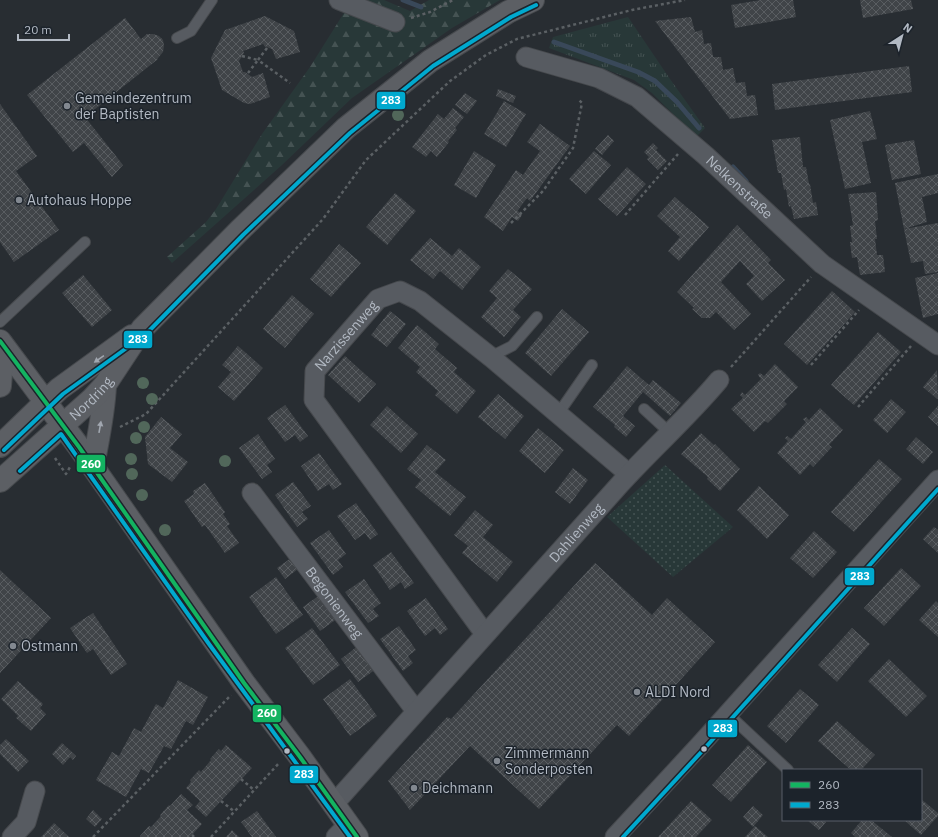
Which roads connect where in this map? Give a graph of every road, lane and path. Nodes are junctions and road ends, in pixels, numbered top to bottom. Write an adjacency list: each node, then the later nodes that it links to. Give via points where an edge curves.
1 (212, 0): 7 (lane, via 191,32)
2 (340, 0): 6 (street)
3 (452, 0): 6 (path, via 430,12)
4 (533, 0): 23 (main road, Nordring, via 508,12 430,61 346,128 228,241)
5 (684, 0): 38 (path, via 632,10 517,39 486,55 450,80 366,160 323,219 146,414 123,426)
6 (395, 22)
7 (177, 38)
8 (267, 48): 11 (path)
9 (242, 56): 11 (path)
10 (526, 56): 19 (street, Nelkenstraße, via 599,78 637,97 706,156)
11 (258, 60): 12 (path); 13 (path)
12 (248, 73)
13 (290, 83)
14 (578, 99): 17 (path, via 582,103 573,148 543,191)
15 (678, 153): 16 (path)
16 (625, 215)
17 (511, 223)
18 (85, 242): 22 (lane)
19 (822, 264): 20 (street, Nelkenstraße); 30 (path)
20 (869, 297): 24 (street, Nelkenstraße); 29 (path)
21 (537, 317): 27 (lane, via 512,346)
22 (0, 322)
23 (142, 329): 31 (main road, Nordring); 33 (main road, Nordring, one-way to 33)
24 (921, 333): 26 (street, Nelkenstraße); 34 (path)
25 (2, 343): 32 (main road); 33 (main road)
26 (938, 345)
27 (490, 357): 36 (street, Narzissenweg); 48 (street, Narzissenweg, via 420,300 400,291 378,299 315,371 314,400)
28 (592, 365): 36 (lane)
29 (811, 365)
30 (719, 380): 39 (street, Dahlienweg)
31 (105, 385): 37 (main road, Nordring, via 92,400); 38 (main road, one-way to 31)
32 (0, 386)
33 (46, 401): 37 (main road); 41 (main road, Nordring)
34 (858, 407)
35 (644, 409): 39 (lane)
36 (558, 414): 44 (street, Narzissenweg)
37 (62, 425): 40 (main road, Nordring); 42 (main road)
38 (101, 428): 43 (main road)
39 (670, 433): 44 (street, Dahlienweg)
40 (43, 442): 42 (path, via 66,474); 46 (main road, Nordring)
41 (0, 446)
42 (79, 447): 43 (main road)
43 (93, 466): 49 (main road)
44 (629, 474): 48 (street, Dahlienweg)
45 (938, 480): 51 (street)
46 (0, 481)
47 (252, 493): 50 (street, Begonienweg)
48 (485, 634): 50 (street, Dahlienweg)
49 (244, 683): 52 (main road); 62 (path)
50 (416, 711): 58 (street, Dahlienweg)
51 (728, 714): 53 (lane); 64 (street)
52 (295, 751): 55 (path, via 279,763); 58 (main road)
53 (787, 769)
54 (241, 779): 55 (path)
55 (254, 790): 59 (path)
56 (35, 792): 61 (street, via 26,822)
57 (221, 801): 59 (path)
58 (333, 805): 60 (main road)
59 (235, 812): 63 (path)
60 (347, 833)
61 (12, 837)
62 (93, 837)
63 (211, 837)
64 (615, 837)

